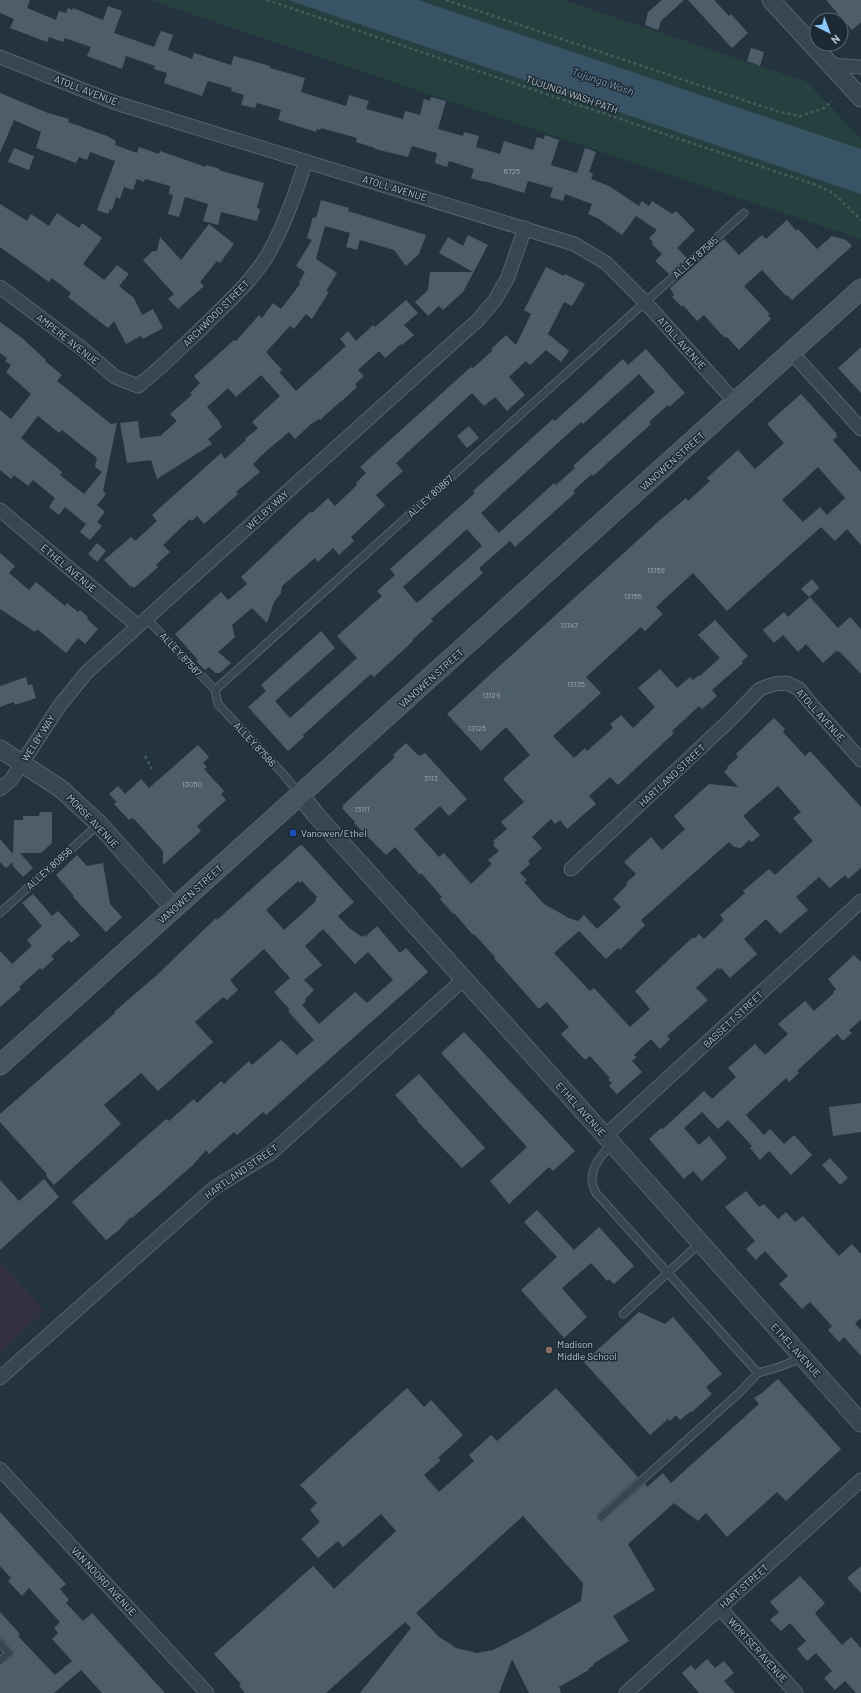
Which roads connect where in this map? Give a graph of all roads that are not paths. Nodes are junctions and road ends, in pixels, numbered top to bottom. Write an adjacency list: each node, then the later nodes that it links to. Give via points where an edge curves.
1 (772, 0): 3 (street)
2 (0, 57): 6 (street, ATOLL AVENUE, via 116,103)
3 (831, 66): 4 (street); 5 (street)
4 (861, 67)
5 (861, 98)
6 (306, 161): 8 (street, ATOLL AVENUE); 13 (street, ARCHWOOD STREET, via 284,222 270,250 252,276 228,303)
7 (744, 213): 11 (lane, ALLEY 87585)
8 (525, 228): 11 (street, ATOLL AVENUE, via 574,244 606,263); 17 (street, WELBY WAY, via 508,277 495,300 478,320)
9 (0, 287): 13 (street, AMPERE AVENUE, via 84,350 115,377)
10 (861, 289): 12 (main road, VANOWEN STREET)
11 (646, 302): 14 (street, ATOLL AVENUE); 19 (lane, ALLEY 80867)
12 (792, 353): 14 (main road, VANOWEN STREET); 15 (street)
13 (138, 386)
14 (736, 403): 24 (main road, VANOWEN STREET)
15 (861, 429)
16 (0, 510): 17 (street, ETHEL AVENUE)
17 (142, 622): 19 (lane, ALLEY 87587); 22 (street, WELBY WAY, via 87,672 60,704)
18 (774, 684): 21 (street, ATOLL AVENUE, via 788,683 799,689); 26 (street, HARTLAND STREET, via 754,695)
19 (215, 690): 24 (lane, ALLEY 87586, via 218,704)
20 (0, 749): 22 (street, MORSE AVENUE)
21 (861, 760)
22 (22, 763): 23 (street, WELBY WAY, via 11,780); 25 (street, MORSE AVENUE, via 61,789)
23 (0, 789)
24 (300, 795): 28 (main road, VANOWEN STREET); 30 (street, ETHEL AVENUE)
25 (99, 824): 28 (street, MORSE AVENUE); 29 (lane, ALLEY 80856)
26 (571, 869)
27 (861, 901): 32 (street, BASSETT STREET)
28 (174, 908): 31 (main road, VANOWEN STREET)
29 (0, 913)
30 (464, 979): 32 (street, ETHEL AVENUE); 38 (street, HARTLAND STREET, via 271,1153 214,1188)
31 (0, 1065)
32 (609, 1140): 33 (street, ETHEL AVENUE); 34 (lane, via 593,1168 593,1188)
33 (700, 1243): 34 (lane); 36 (street, ETHEL AVENUE)
34 (668, 1272): 35 (lane); 37 (lane)
35 (623, 1314)
36 (803, 1358): 37 (lane); 39 (street, ETHEL AVENUE)
37 (758, 1372): 42 (lane, via 739,1393)
38 (0, 1378)
39 (861, 1423)
40 (0, 1469): 46 (street, VAN NOORD AVENUE)
41 (861, 1480): 43 (street, HART STREET)
42 (601, 1517)
43 (720, 1608): 47 (street, HART STREET); 48 (street, WORTSER AVENUE)
44 (0, 1643): 45 (lane, via 9,1653)
45 (0, 1661)
46 (207, 1693)
47 (626, 1693)
48 (796, 1693)

